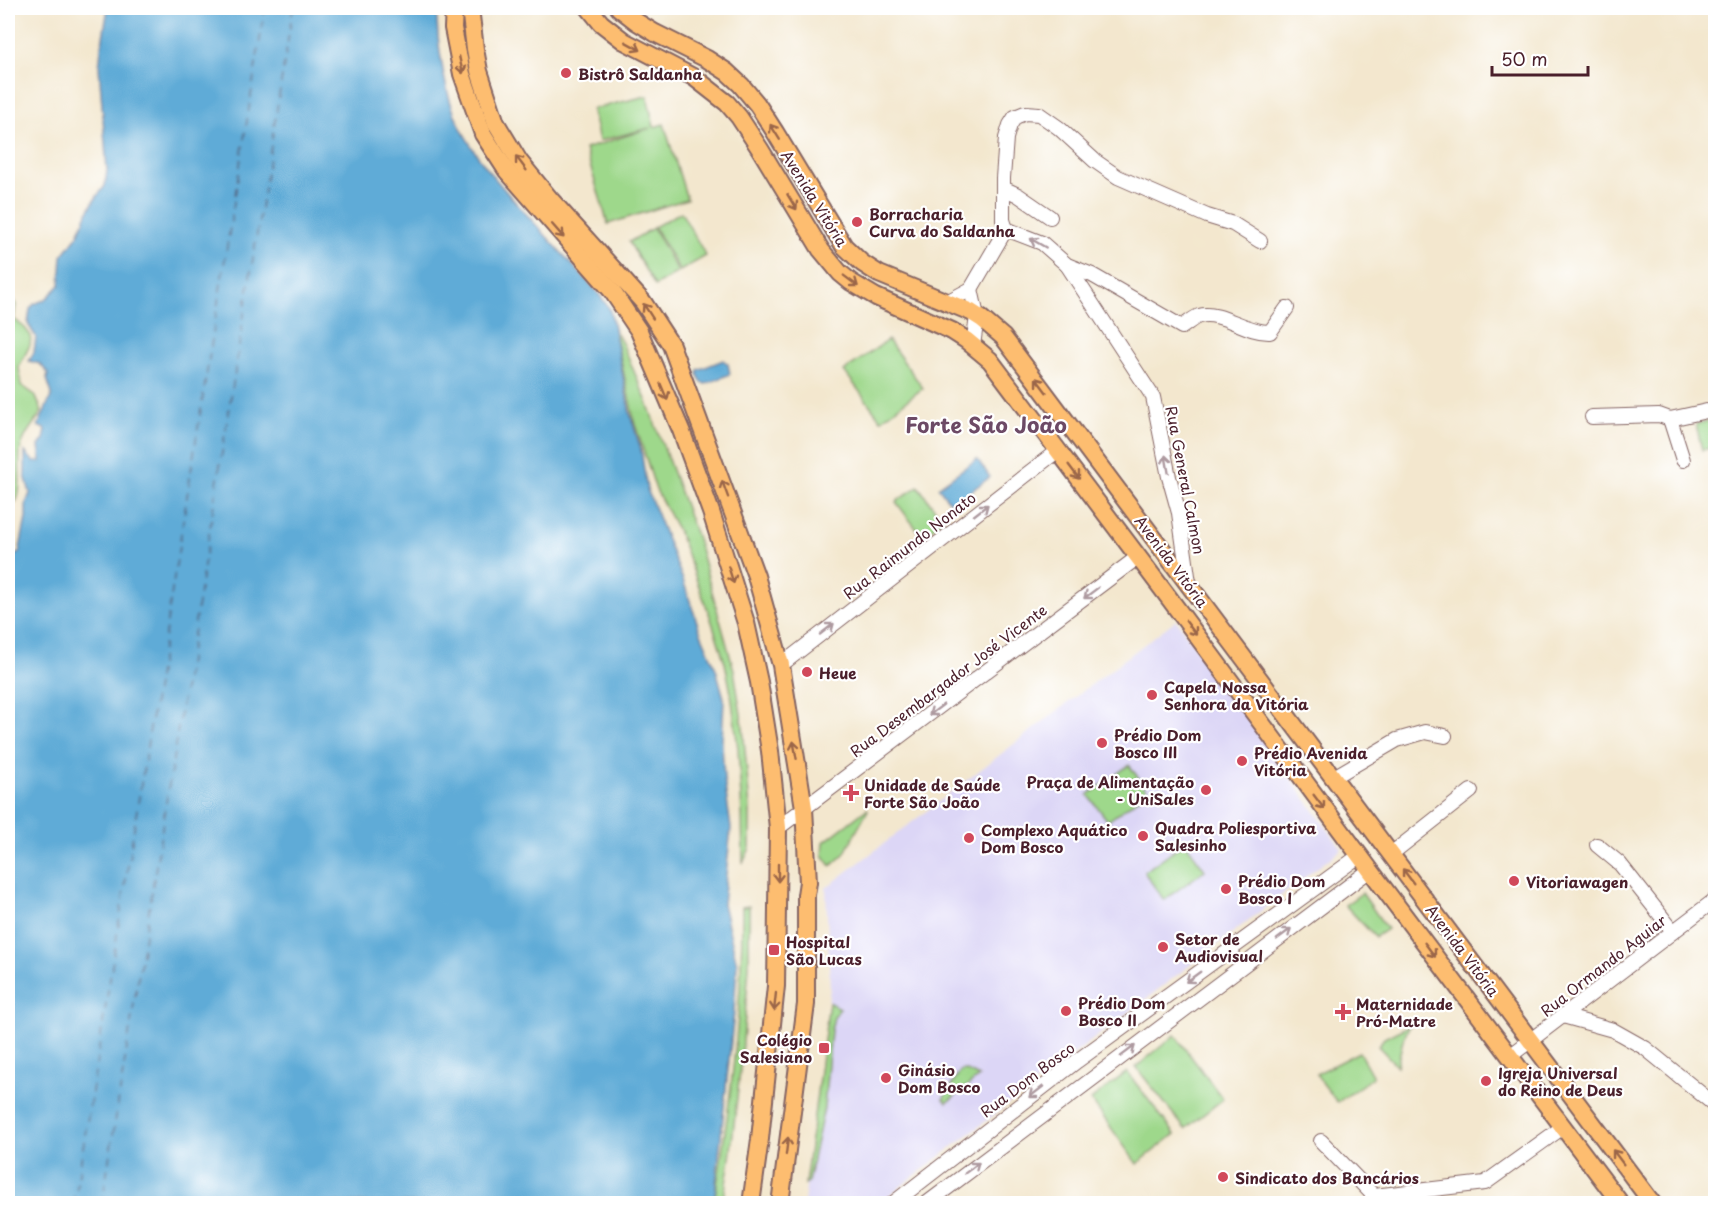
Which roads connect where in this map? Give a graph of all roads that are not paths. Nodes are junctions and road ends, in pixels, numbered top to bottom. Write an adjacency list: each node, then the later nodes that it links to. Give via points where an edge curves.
1 (454, 8): 29 (main road, one-way to 29, via 453,28 462,74 483,134 507,171 612,291 639,331 681,430 746,623 770,751)
2 (471, 8): 24 (main road, one-way to 2, via 756,576 671,345 643,302 519,161 496,123 479,71)
3 (589, 8): 16 (main road, Avenida Vitória, one-way to 16, via 624,41 695,78 727,103 760,149 821,250 840,273 864,291 952,331)
4 (619, 8): 13 (main road, Avenida Vitória, one-way to 4, via 879,273 853,255 741,85 707,59 655,33)
5 (1002, 188): 6 (street); 7 (street); 8 (street, via 1010,125 1015,117 1025,113 1039,114 1118,177 1233,224)
6 (1050, 217)
7 (1006, 229): 9 (street, one-way to 7, via 1042,243); 11 (street)
8 (1260, 242)
9 (1067, 265): 10 (street); 12 (street, Rua General Calmon)
10 (1092, 275): 12 (street); 14 (street, via 1182,327 1198,316 1216,316 1258,332 1270,332)
11 (971, 289): 13 (street); 15 (street)
12 (1084, 292): 23 (street, Rua General Calmon, one-way to 12, via 1179,513 1153,397)
13 (946, 302): 15 (main road, Avenida Vitória)
14 (1287, 308)
15 (977, 316): 16 (street); 23 (main road, Avenida Vitória, one-way to 15, via 1012,347)
16 (974, 346): 20 (main road, Avenida Vitória, via 990,360)
17 (1716, 409): 19 (street)
18 (1592, 417): 19 (street, via 1659,415)
19 (1670, 419): 21 (street)
20 (1057, 451): 22 (main road, Avenida Vitória, one-way to 22); 24 (street, Rua Raimundo Nonato, one-way to 20)
21 (1683, 460)
22 (1137, 557): 28 (street, Rua Desembargador José Vicente, one-way to 28); 32 (main road, Avenida Vitória, one-way to 32)
23 (1189, 583): 26 (main road, Avenida Vitória)
24 (781, 665): 28 (main road, one-way to 24)
25 (1445, 736): 26 (street, via 1425,732 1397,740)
26 (1334, 777): 31 (main road, Avenida Vitória)
27 (1472, 791): 31 (street)
28 (804, 808): 29 (street, Rua Desembargador José Vicente); 43 (main road, one-way to 28, via 806,1004 808,882)
29 (778, 828): 42 (main road, one-way to 42, via 776,986)
30 (1597, 845): 35 (street, via 1620,864)
31 (1387, 848): 33 (main road); 37 (main road, Avenida Vitória, one-way to 31)
32 (1359, 856): 33 (main road, Avenida Vitória); 44 (street, Rua Dom Bosco, one-way to 44, via 1077,1061)
33 (1370, 870): 38 (main road, Avenida Vitória, one-way to 38); 45 (street, one-way to 33)
34 (1716, 899): 35 (street, Rua Ormando Aguiar)
35 (1673, 931): 36 (street, Rua Ormando Aguiar)
36 (1563, 1016): 37 (street, Rua Ormando Aguiar); 39 (street, via 1613,1030 1645,1048)
37 (1531, 1041): 38 (street, Rua Ormando Aguiar); 47 (main road, Avenida Vitória, one-way to 37)
38 (1510, 1056): 40 (main road, Avenida Vitória)
39 (1716, 1106)
40 (1563, 1127): 41 (street, via 1485,1184 1374,1196); 46 (main road, Avenida Vitória)
41 (1321, 1141)
42 (752, 1203)
43 (780, 1203)
44 (892, 1203)
45 (926, 1203)
46 (1621, 1203)
47 (1653, 1203)

